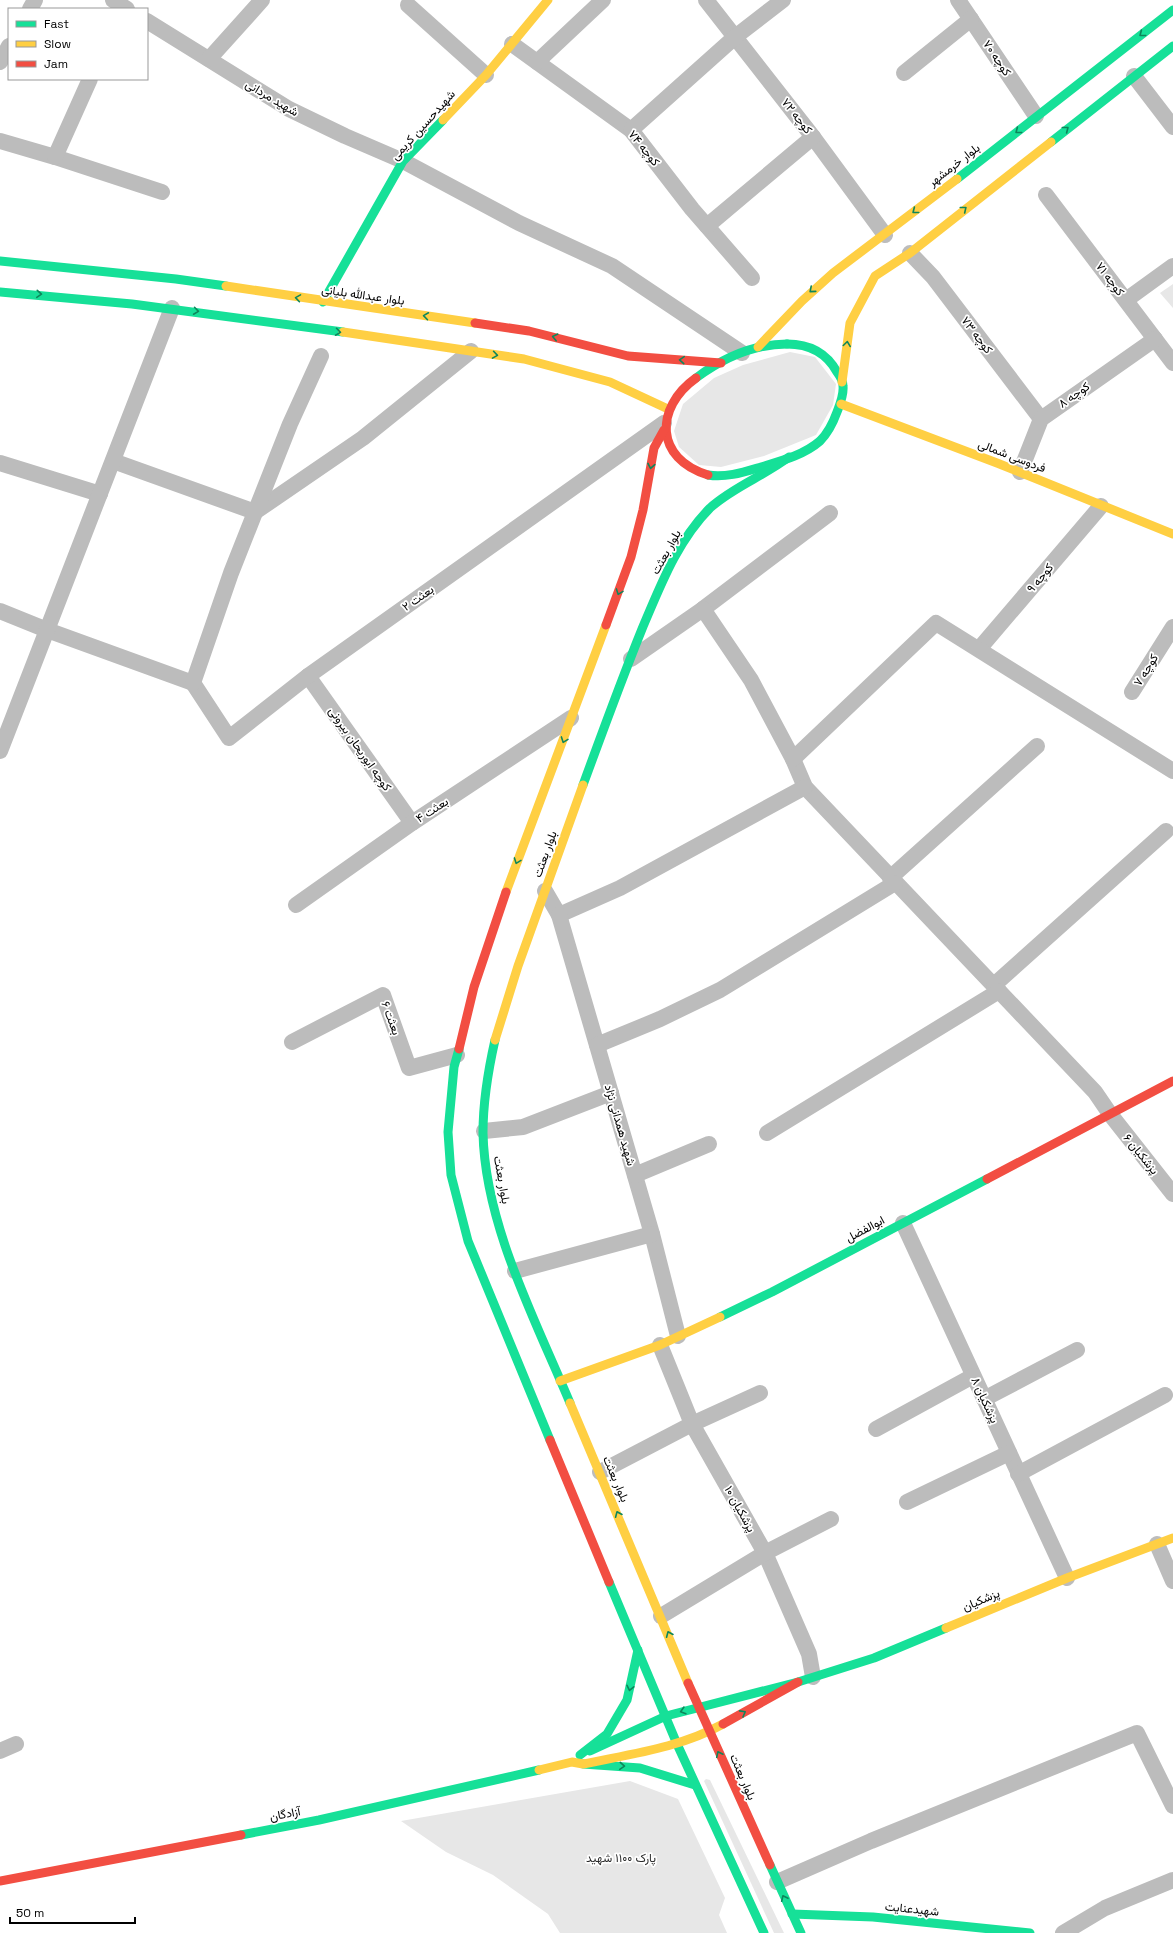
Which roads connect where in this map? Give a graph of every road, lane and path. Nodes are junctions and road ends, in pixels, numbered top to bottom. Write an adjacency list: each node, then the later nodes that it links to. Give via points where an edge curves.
1 (262, 0): 15 (street)
2 (548, 0): 12 (main road, شهیدحسین کریمی)
3 (603, 0): 17 (street)
4 (706, 0): 11 (street, کوچه ۷۲)
5 (783, 0): 11 (street)
6 (958, 0): 9 (street, کوچه ۷۰)
7 (408, 5): 19 (street)
8 (1173, 10): 22 (main road, بلوار خرمشهر, one-way to 22)
9 (971, 18): 18 (street); 22 (street, کوچه ۷۰)
10 (148, 22): 15 (street, شهید مردانی)
11 (735, 37): 24 (street); 25 (street, کوچه ۷۲)
12 (512, 44): 17 (street, کوچه ۷۴); 19 (main road, شهیدحسین کریمی)
13 (1173, 46): 20 (main road)
14 (8, 48): 16 (street)
15 (209, 59): 28 (street, شهید مردانی, via 289,109)
16 (0, 62)
17 (537, 62): 24 (street, کوچه ۷۴)
18 (904, 73)
19 (486, 75): 28 (main road, شهیدحسین کریمی)
20 (1134, 76): 23 (street); 33 (main road, one-way to 20)
21 (90, 80): 27 (street)
22 (1036, 116): 32 (main road, بلوار خرمشهر, one-way to 32)
23 (1173, 127)
24 (631, 130): 31 (street, کوچه ۷۴)
25 (813, 137): 31 (street); 32 (street, کوچه ۷۲)
26 (0, 141): 27 (street)
27 (55, 157): 29 (street)
28 (403, 161): 43 (main road, شهیدحسین کریمی); 48 (street, شهید مردانی, via 519,223 612,266)
29 (162, 192)
30 (1046, 195): 42 (street, کوچه ۷۱)
31 (707, 226): 40 (street, کوچه ۷۴)
32 (885, 235): 34 (main road, بلوار خرمشهر)
33 (910, 253): 39 (main road); 54 (street, کوچه ۷۳, via 932,277)
34 (856, 254): 37 (main road); 46 (main road, بلوار خرمشهر, one-way to 46, via 811,290)
35 (0, 261): 43 (main road, بلوار عبدالله بلیانی, one-way to 35, via 176,279)
36 (1173, 266): 42 (street)
37 (854, 267)
38 (865, 275): 39 (main road)
39 (875, 276): 52 (main road, one-way to 39, via 850,323)
40 (752, 278)
41 (0, 292): 44 (main road, one-way to 44)
42 (1126, 300): 45 (street, کوچه ۷۱)
43 (323, 302): 50 (main road, بلوار عبدالله بلیانی, one-way to 43, via 628,356 529,331)
44 (172, 308): 47 (main road, one-way to 47); 57 (street)
45 (1155, 339): 51 (street, کوچه ۷۱); 54 (street, کوچه ۸)
46 (758, 347): 48 (main road, بلوار بعثت); 52 (main road, via 795,344 816,349 834,364)
47 (471, 351): 55 (main road, one-way to 55, via 524,359 610,382); 62 (street, via 363,438)
48 (742, 353): 50 (main road, بلوار بعثت)
49 (321, 356): 62 (street, via 290,424)
50 (721, 363): 55 (main road, بلوار بعثت, via 697,377 682,391)
51 (1173, 363)
52 (842, 382): 53 (main road)
53 (841, 404): 56 (main road, via 825,435 816,443); 59 (main road, فردوسی شمالی)
54 (1041, 419): 59 (street)
55 (665, 420): 56 (main road, via 670,450 691,469 709,475 734,474); 71 (street, بعثت ۲); 74 (main road, بلوار بعثت, one-way to 74, via 654,448 643,510 631,557)
56 (789, 457): 70 (main road, بلوار بعثت, via 771,470 731,491 702,518 673,560)
57 (113, 461): 60 (street); 62 (street)
58 (0, 463): 60 (street)
59 (1020, 472): 61 (main road, فردوسی شمالی)
60 (100, 494): 68 (street)
61 (1101, 506): 64 (main road, فردوسی شمالی); 69 (street, کوچه ۹)
62 (255, 512): 72 (street)
63 (830, 513): 65 (street)
64 (1173, 534)
65 (703, 609): 70 (street); 77 (street, پزشکیان ۶, via 751,680)
66 (0, 611): 68 (street)
67 (1173, 627): 73 (street, کوچه ۷)
68 (47, 630): 72 (street); 76 (street)
69 (979, 650): 77 (street, via 936,623); 78 (street)
70 (631, 658): 83 (main road, بلوار بعثت)
71 (308, 676): 72 (street, بعثت ۲, via 229,738); 80 (street, کوچه ابوریحان بیرونی)
72 (193, 683)
73 (1132, 692)
74 (572, 718): 80 (street, بعثت ۴); 89 (main road, بلوار بعثت, one-way to 89, via 495,921 474,987)
75 (1037, 746): 82 (street)
76 (0, 751)
77 (793, 759): 79 (street, پزشکیان ۶)
78 (1173, 771)
79 (805, 787): 82 (street, پزشکیان ۶); 85 (street, via 620,888)
80 (412, 823): 84 (street, بعثت ۴)
81 (1166, 831): 86 (street)
82 (892, 880): 86 (street, پزشکیان ۶); 88 (street, via 720,990)
83 (545, 891): 85 (street, شهید همدانی نژاد); 93 (main road, بلوار بعثت, via 496,1035 486,1091)
84 (296, 906)
85 (559, 915): 88 (street, شهید همدانی نژاد)
86 (997, 988): 92 (street, پزشکیان ۶, via 1094,1092); 94 (street)
87 (292, 1042): 89 (street, بعثت ۶, via 382,995 409,1068)
88 (597, 1045): 91 (street, شهید همدانی نژاد)
89 (457, 1055): 122 (main road, بلوار بعثت, via 451,1089 448,1132 451,1175 463,1226 512,1350)
90 (1173, 1081): 92 (main road, ابوالفضل)
91 (611, 1093): 93 (street, via 523,1127); 96 (street, شهید همدانی نژاد)
92 (1110, 1114): 97 (street, پزشکیان ۶); 98 (main road, ابوالفضل)
93 (484, 1131): 100 (main road, بلوار بعثت, via 484,1156 490,1190 499,1226)
94 (767, 1133)
95 (709, 1144): 96 (street)
96 (635, 1175): 99 (street, شهید همدانی نژاد)
97 (1173, 1194)
98 (903, 1223): 101 (main road, ابوالفضل, via 772,1292); 104 (street, پزشکیان ۸)
99 (652, 1234): 100 (street); 101 (street, شهید همدانی نژاد)
100 (515, 1270): 105 (main road, بلوار بعثت)
101 (678, 1336): 102 (main road, ابوالفضل)
102 (660, 1345): 105 (main road, ابوالفضل); 109 (street, پزشکیان ۱۰)
103 (1076, 1350): 108 (street)
104 (973, 1376): 108 (street, پزشکیان ۸); 110 (street)
105 (560, 1381): 112 (main road, بلوار بعثت)
106 (760, 1392): 109 (street)
107 (1164, 1395): 113 (street)
108 (984, 1399): 111 (street, پزشکیان ۸)
109 (692, 1424): 112 (street); 118 (street, پزشکیان ۱۰)
110 (876, 1429)
111 (1009, 1453): 113 (street, پزشکیان ۸); 114 (street)
112 (600, 1472): 121 (main road, بلوار بعثت, one-way to 112)
113 (1018, 1474): 119 (street, پزشکیان ۸)
114 (907, 1502)
115 (831, 1519): 118 (street)
116 (1173, 1538): 117 (main road, پزشکیان)
117 (1157, 1544): 119 (main road, پزشکیان); 120 (street)
118 (765, 1553): 121 (street); 123 (street, پزشکیان ۱۰, via 809,1654)
119 (1067, 1578): 123 (main road, پزشکیان, via 874,1658)
120 (1173, 1581)
121 (661, 1616): 124 (main road, بلوار بعثت, one-way to 121)
122 (638, 1650): 125 (main road, بلوار بعثت); 130 (main road, one-way to 130, via 627,1700 607,1734)
123 (806, 1680): 124 (main road, پزشکیان); 126 (main road, پزشکیان, one-way to 123)
124 (700, 1707): 125 (main road, پزشکیان, one-way to 125); 126 (main road, بلوار بعثت)
125 (666, 1716): 128 (main road, بلوار بعثت); 130 (main road, پزشکیان)
126 (709, 1732): 128 (main road, پزشکیان); 135 (main road, بلوار بعثت, one-way to 126)
127 (16, 1744): 129 (street)
128 (677, 1744): 130 (main road, پزشکیان); 131 (main road, بلوار بعثت)
129 (0, 1751)
130 (582, 1760): 131 (main road, one-way to 131, via 640,1768); 134 (main road, آزادگان, via 319,1820)
131 (695, 1785): 137 (main road, بلوار بعثت)
132 (1173, 1806): 135 (street, via 1137,1733)
133 (1173, 1880): 140 (street, via 1105,1908)
134 (0, 1881)
135 (777, 1882): 136 (main road, بلوار بعثت, one-way to 135)
136 (792, 1914): 138 (main road, بلوار بعثت); 139 (main road, شهیدعنایت, via 873,1917)
137 (764, 1933)
138 (801, 1933)
139 (1030, 1933)
140 (1063, 1933)

